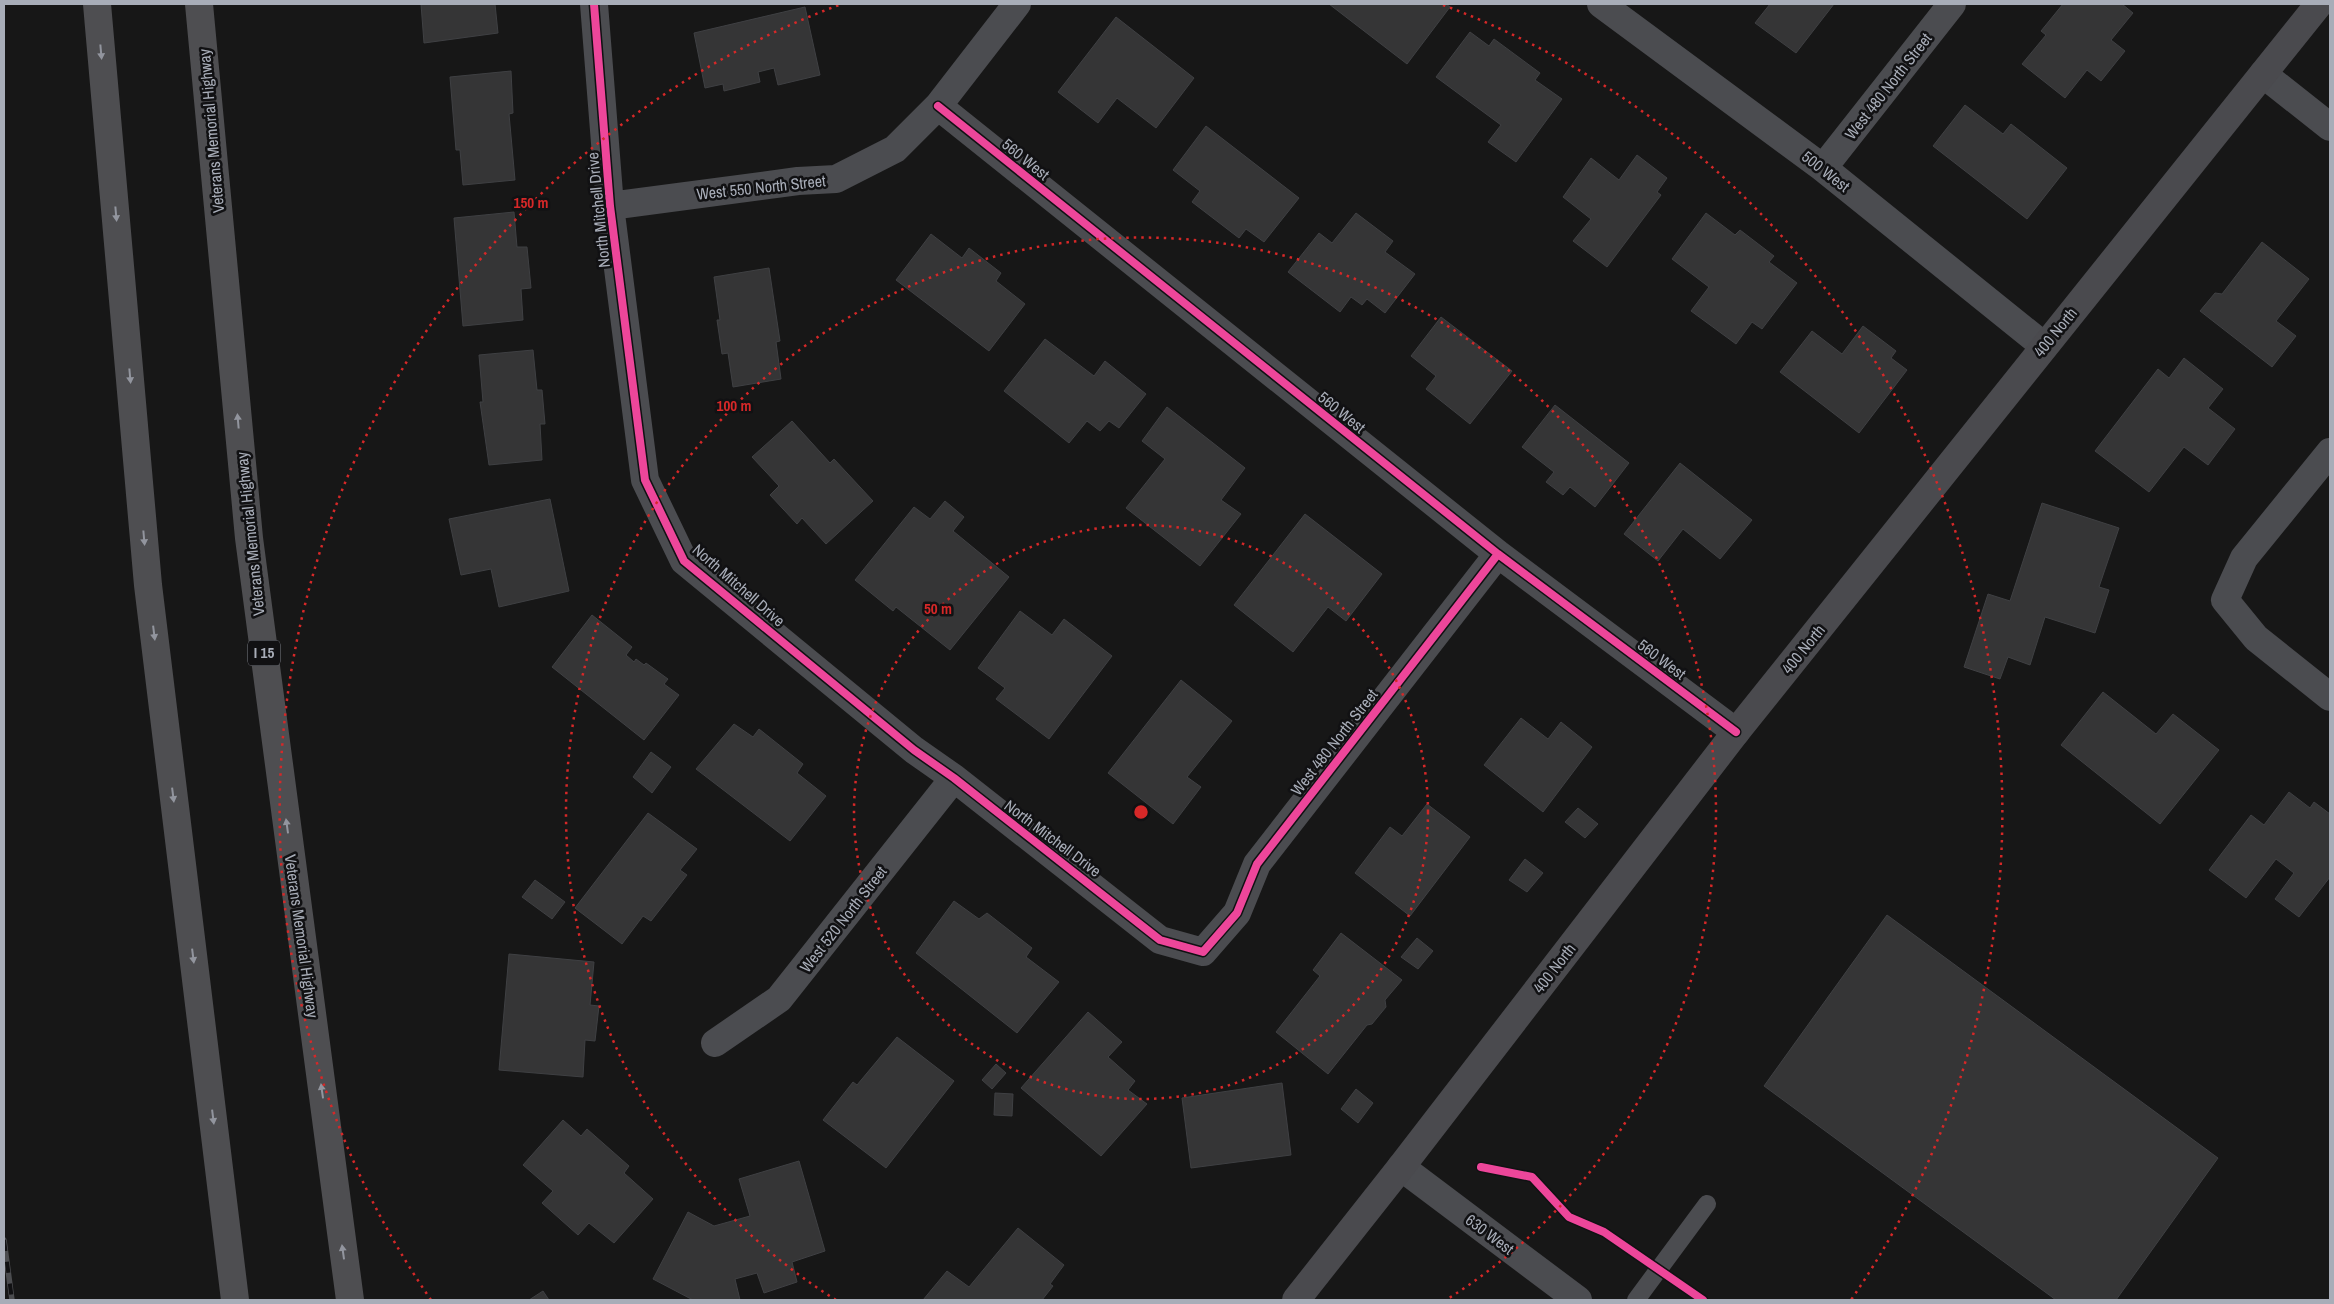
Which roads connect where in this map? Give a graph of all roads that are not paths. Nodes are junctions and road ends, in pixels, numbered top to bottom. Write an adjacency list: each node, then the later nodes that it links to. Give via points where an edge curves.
1 (97, 4): 23 (highway, one-way to 23, via 148,585)
2 (199, 4): 24 (highway, Veterans Memorial Highway / I 15, one-way to 2, via 249,538)
3 (594, 4): 12 (street, North Mitchell Drive)
4 (1017, 4): 9 (street, West 550 North Street)
5 (1601, 4): 11 (street, 500 West)
6 (1952, 4): 11 (street, West 480 North Street)
7 (2320, 4): 8 (main road, 400 North)
8 (2263, 74): 10 (street); 13 (main road, 400 North)
9 (938, 106): 12 (street, West 550 North Street, via 895,150 836,178); 15 (street, 560 West)
10 (2330, 127)
11 (1823, 168): 13 (street, 500 West)
12 (610, 206): 18 (street, North Mitchell Drive, via 645,480 684,561 914,750)
13 (2044, 346): 17 (main road, 400 North)
14 (2330, 452): 16 (street, via 2244,558 2225,600 2256,638)
15 (1498, 554): 17 (street, 560 West); 19 (street, West 480 North Street, via 1257,864 1237,913)
16 (2330, 697)
17 (1736, 732): 21 (main road, 400 North)
18 (954, 778): 19 (street, North Mitchell Drive, via 1160,940); 20 (street, West 520 North Street, via 779,999)
19 (1203, 952)
20 (715, 1043)
21 (1401, 1167): 25 (main road, 400 North); 26 (street, 630 West)
22 (1707, 1204): 27 (lane)
23 (235, 1300)
24 (350, 1300)
25 (1296, 1300)
26 (1578, 1300)
27 (1636, 1300)

